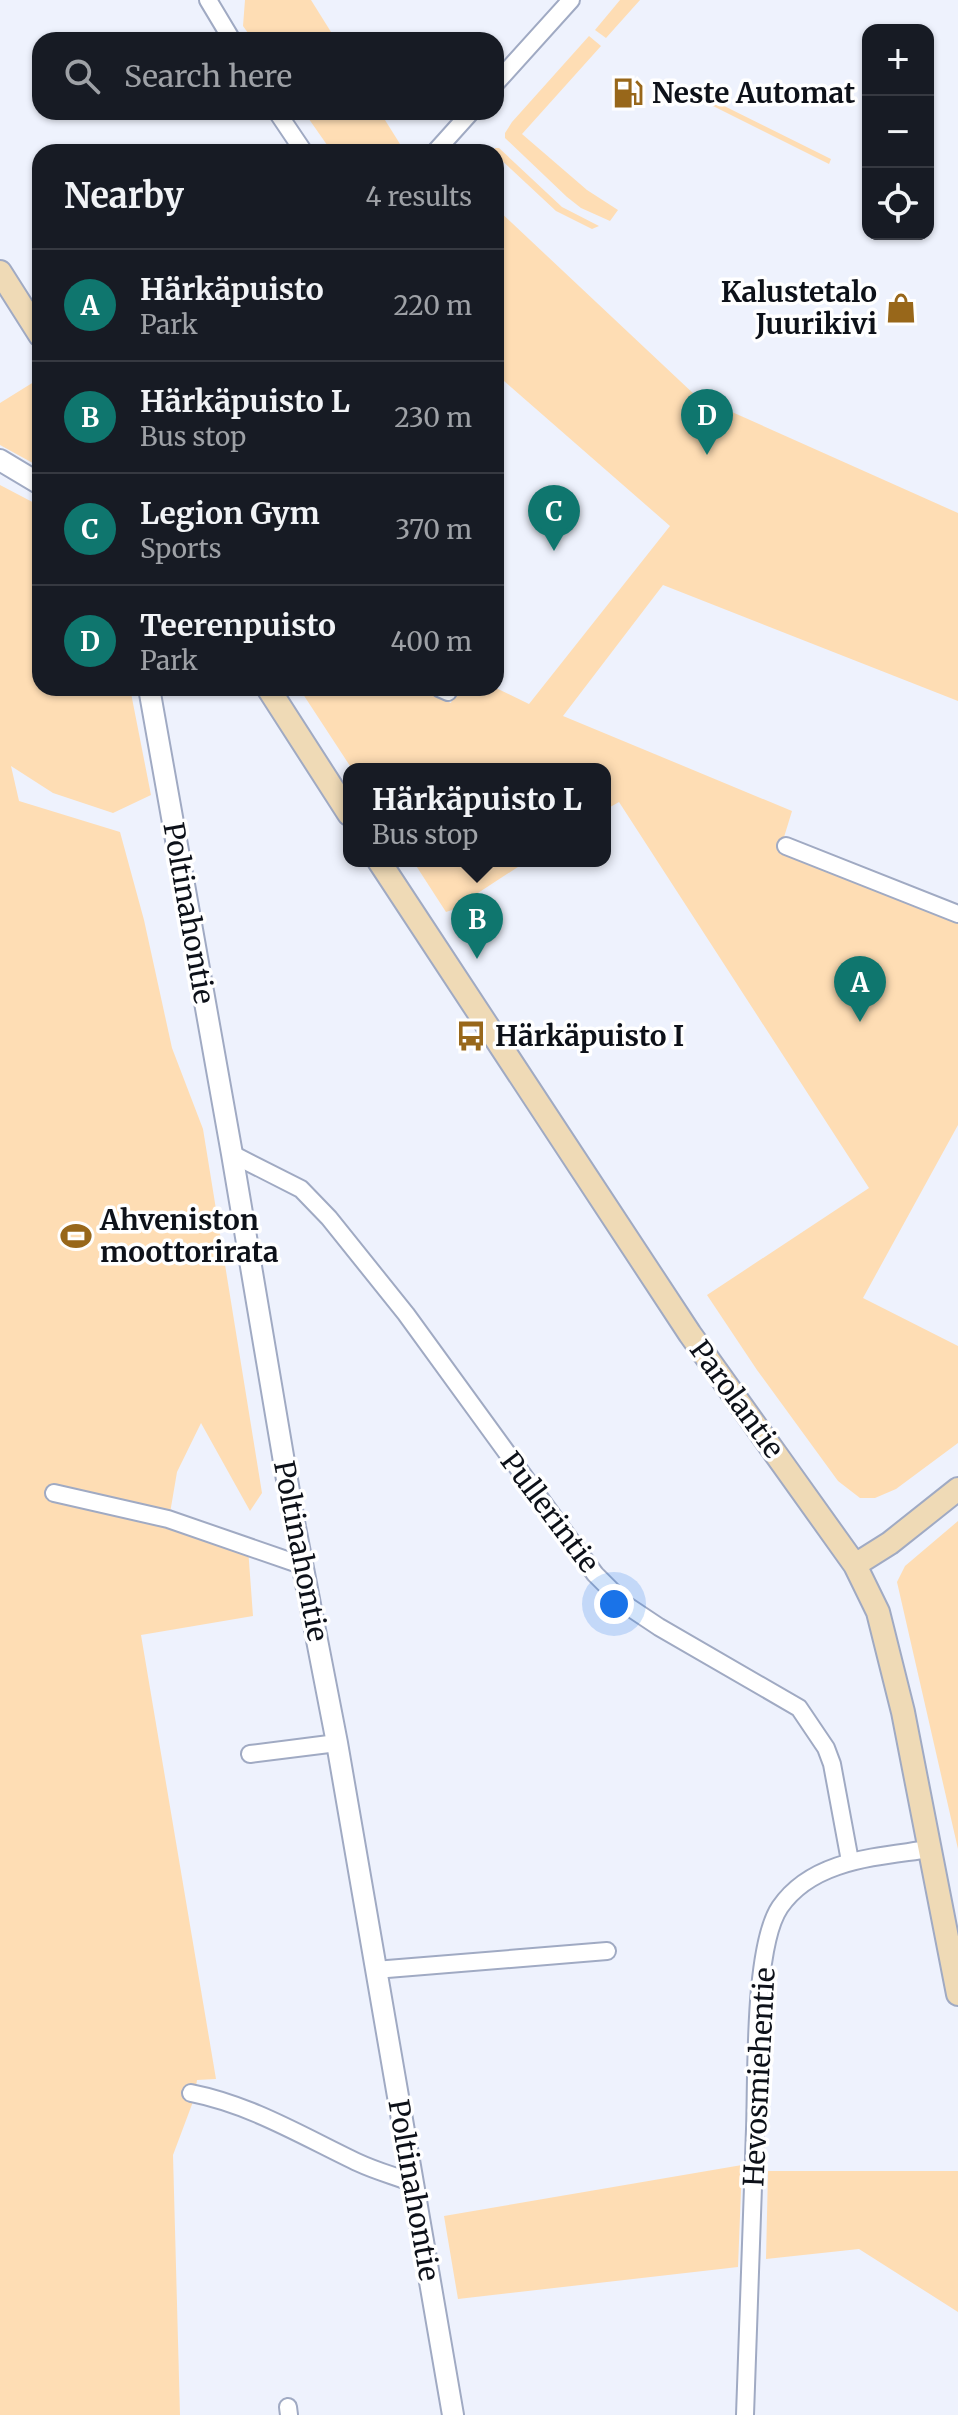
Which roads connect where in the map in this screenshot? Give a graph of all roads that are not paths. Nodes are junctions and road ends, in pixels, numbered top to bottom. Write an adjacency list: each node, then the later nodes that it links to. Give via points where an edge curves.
1 (208, 0): 3 (street)
2 (571, 0): 4 (street)
3 (227, 32)
4 (504, 74)
5 (282, 120): 7 (street)
6 (464, 120): 8 (street)
7 (299, 144)
8 (442, 144)
9 (0, 272): 10 (main road)
10 (32, 322)
11 (0, 460): 12 (street)
12 (32, 479)
13 (150, 696): 19 (street, Poltinahontie)
14 (273, 696): 15 (main road)
15 (343, 805)
16 (786, 846): 18 (street)
17 (383, 867): 22 (main road, Parolantie, via 690,1334)
18 (958, 914)
19 (232, 1154): 23 (street, Poltinahontie); 27 (street, Pullerintie, via 301,1189 329,1218 406,1314 595,1574 626,1605 799,1708 832,1764)
20 (958, 1489): 22 (main road)
21 (54, 1493): 23 (street, via 168,1519)
22 (855, 1565): 26 (main road, Parolantie, via 878,1612)
23 (304, 1566): 24 (street, Poltinahontie)
24 (337, 1743): 25 (street); 29 (street, Poltinahontie)
25 (250, 1754)
26 (929, 1849): 27 (street, Hevosmiehentie); 30 (main road, Parolantie)
27 (850, 1861): 34 (street, Hevosmiehentie, via 797,1889 780,1907 769,1932 759,2004)
28 (607, 1951): 29 (street)
29 (375, 1970): 32 (street, Poltinahontie)
30 (958, 1994)
31 (191, 2093): 32 (street, via 285,2124 362,2165)
32 (413, 2183): 33 (street, Poltinahontie)
33 (453, 2415)
34 (745, 2415)

